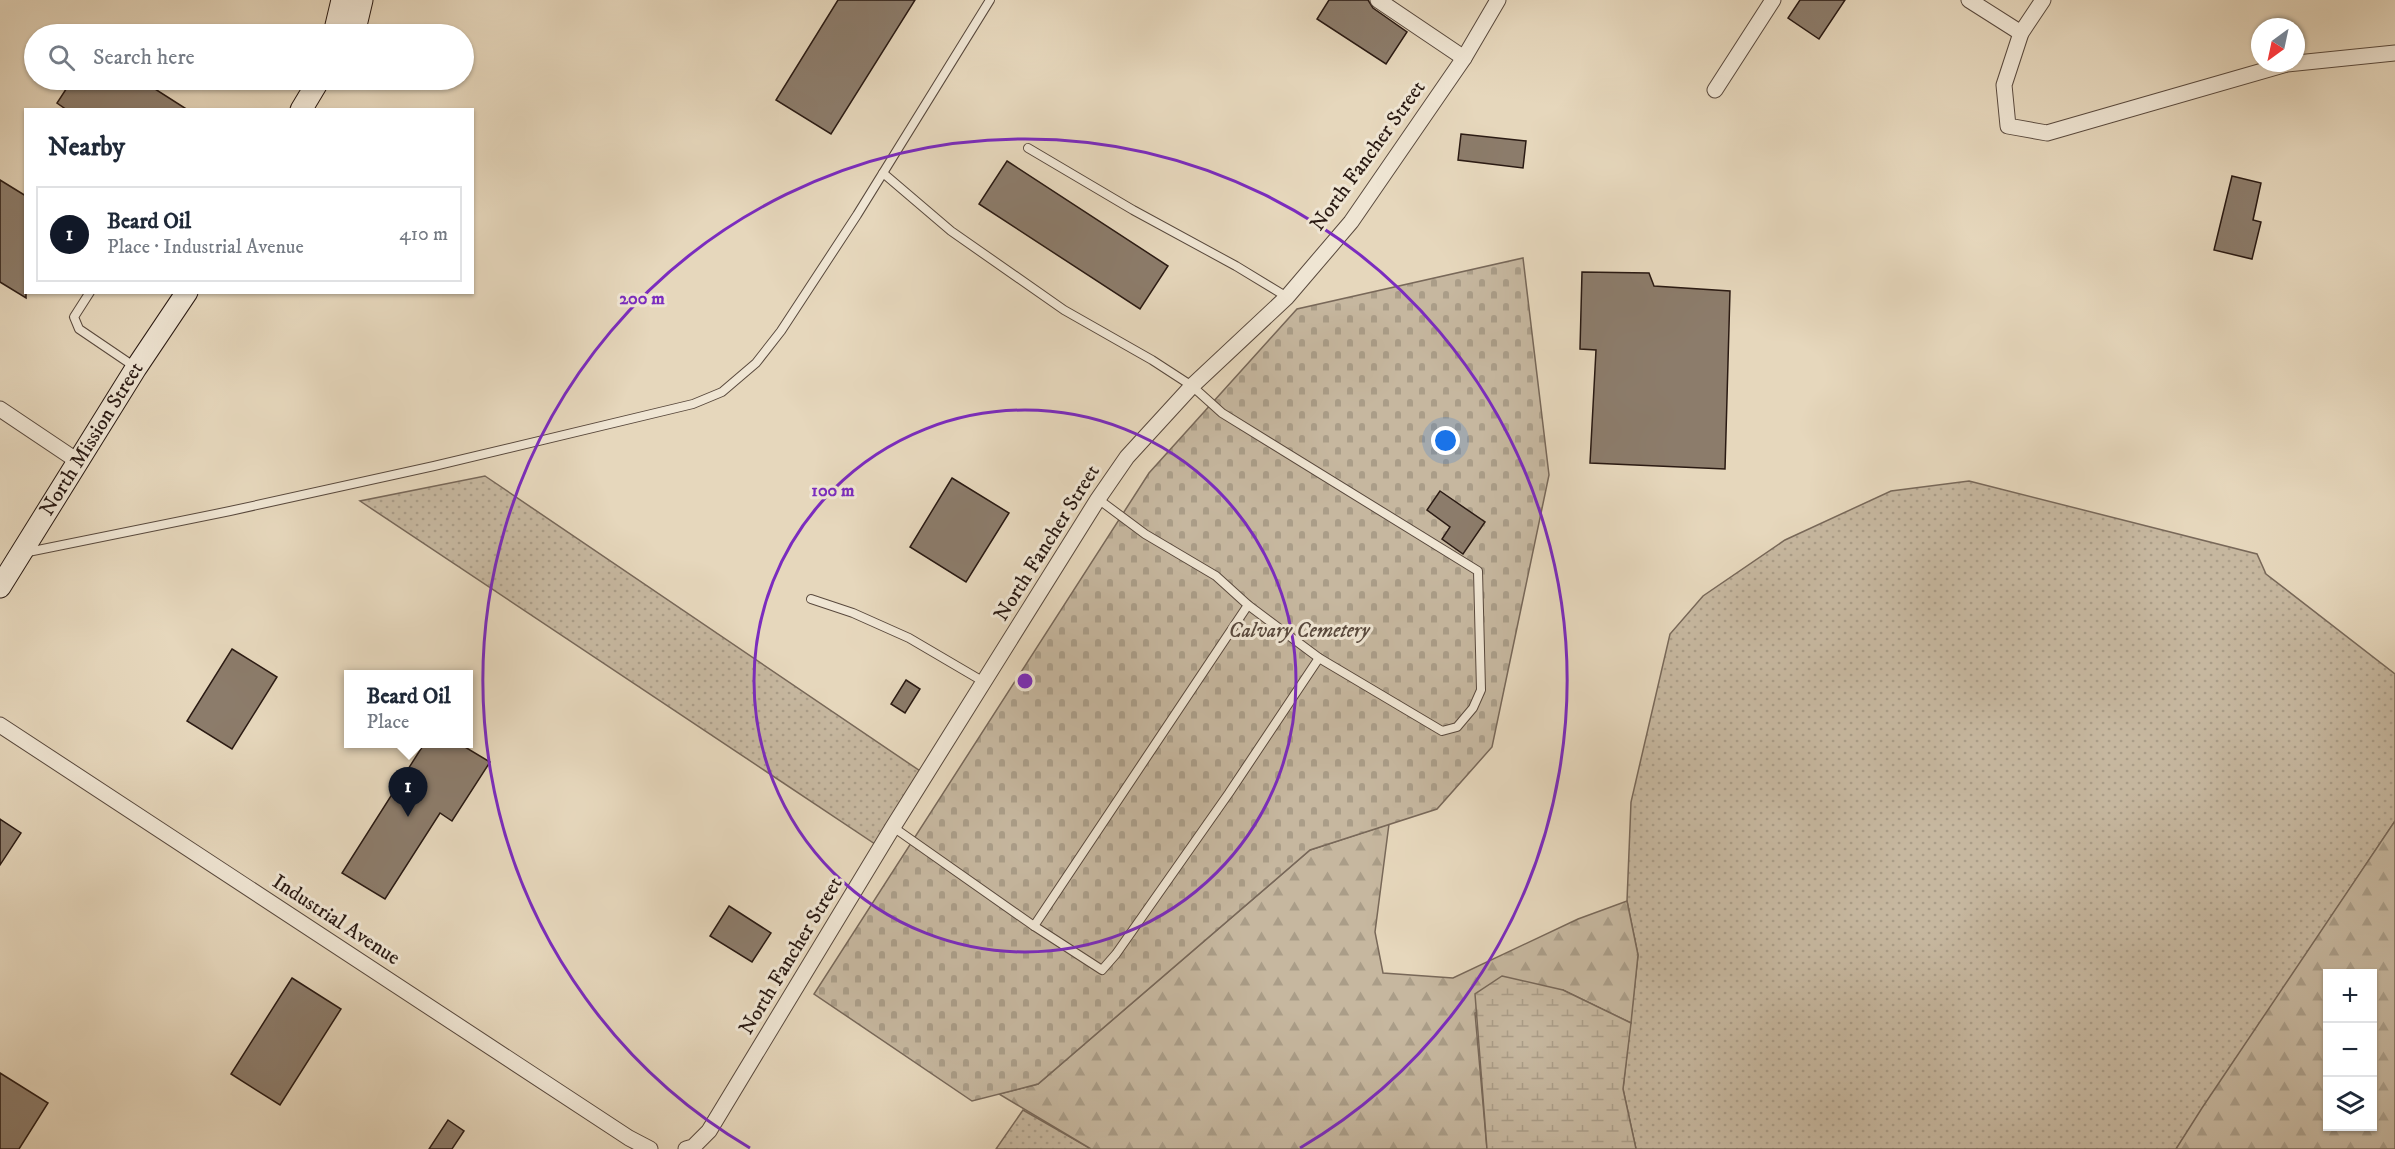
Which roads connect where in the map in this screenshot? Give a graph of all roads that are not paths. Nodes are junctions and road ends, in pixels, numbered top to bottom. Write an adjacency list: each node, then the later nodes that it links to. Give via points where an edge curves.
1 (342, 0): 9 (main road)
2 (362, 0): 10 (main road)
3 (990, 0): 18 (lane)
4 (1378, 0): 13 (street)
5 (1498, 0): 13 (street, North Fancher Street)
6 (1773, 0): 15 (street)
7 (1969, 0): 11 (street)
8 (2043, 0): 11 (street)
9 (336, 24)
10 (356, 24)
11 (2021, 33): 12 (street, via 2004,85 2008,126 2047,133 2287,64)
12 (2395, 53)
13 (1464, 58): 21 (street, North Fancher Street, via 1351,222)
14 (314, 90): 16 (main road)
15 (1715, 90)
16 (303, 108)
17 (1028, 148): 21 (lane)
18 (883, 173): 23 (lane, via 951,231 1064,310); 27 (lane, via 781,331 756,363 722,392 682,407 446,464)
19 (89, 294): 22 (lane, via 74,317 79,329)
20 (186, 294): 22 (main road, North Mission Street)
21 (1287, 297): 23 (street, North Fancher Street)
22 (136, 368): 25 (main road, North Mission Street)
23 (1192, 386): 26 (street, North Fancher Street, via 1127,458); 31 (lane, via 1222,413 1478,571 1481,690 1473,708 1457,727 1442,730)
24 (0, 409): 25 (street)
25 (79, 462): 27 (main road, North Mission Street)
26 (1098, 499): 30 (lane, via 1145,534 1216,576); 32 (street, North Fancher Street)
27 (20, 553): 28 (main road, North Mission Street)
28 (0, 587)
29 (811, 599): 32 (lane, via 909,638)
30 (1248, 605): 31 (lane); 35 (lane)
31 (1319, 658): 35 (lane, via 1229,793 1102,970)
32 (984, 682): 34 (street, North Fancher Street)
33 (0, 725): 36 (street, Industrial Avenue)
34 (893, 827): 35 (lane); 37 (street, North Fancher Street, via 709,1131)
35 (1034, 926)
36 (650, 1149)
37 (686, 1149)

